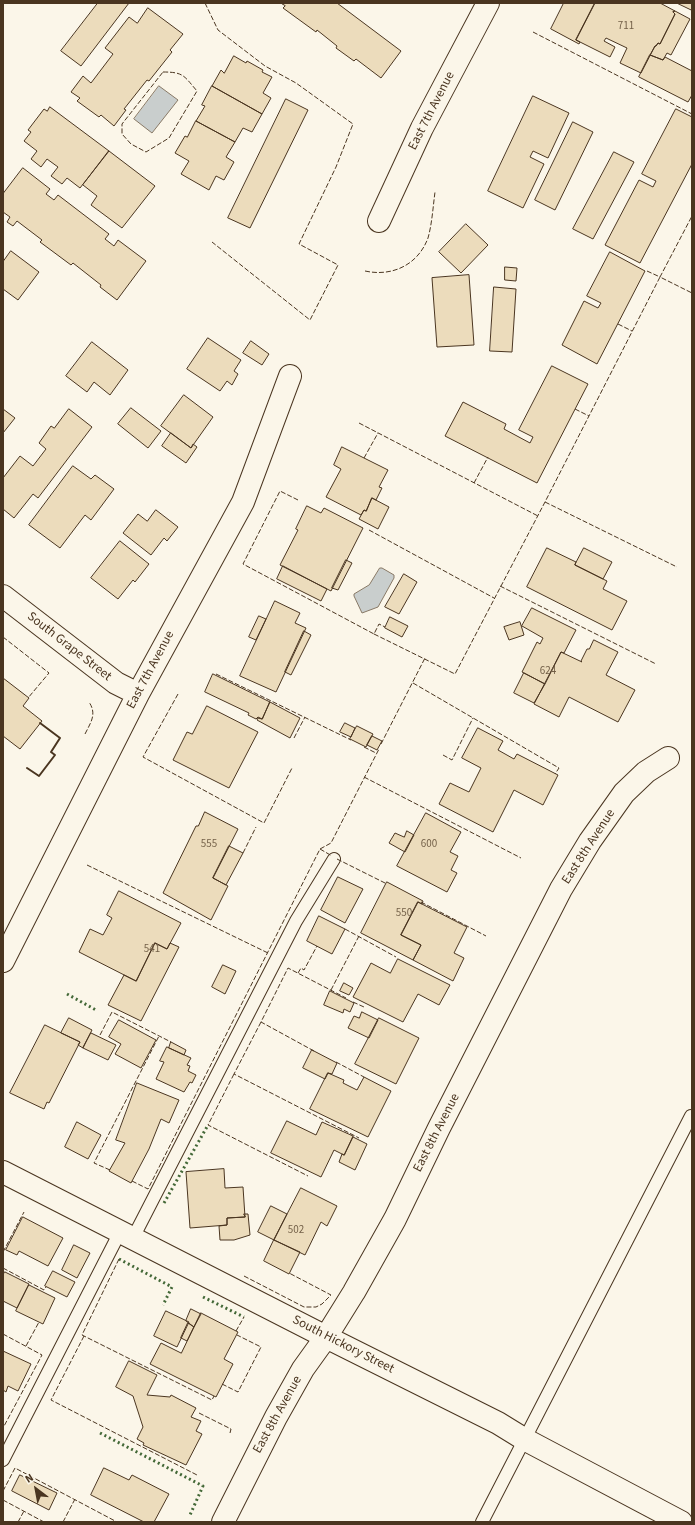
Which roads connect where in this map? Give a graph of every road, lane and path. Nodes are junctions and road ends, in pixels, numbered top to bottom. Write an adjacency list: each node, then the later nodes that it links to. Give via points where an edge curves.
1 (488, 3): 2 (street, East 7th Avenue, via 422,128)
2 (379, 221)
3 (290, 376): 5 (street, East 7th Avenue, via 243,502)
4 (3, 596): 5 (street, South Grape Street, via 116,683)
5 (138, 694): 8 (street, East 7th Avenue)
6 (668, 758): 12 (street, East 8th Avenue, via 646,772 624,793 590,841 561,890 394,1219 364,1276)
7 (334, 859): 11 (lane, via 296,921)
8 (3, 961)
9 (691, 1116): 13 (lane)
10 (3, 1172): 11 (street, South Hickory Street)
11 (127, 1235): 12 (street, South Hickory Street); 14 (lane)
12 (326, 1337): 13 (street, South Hickory Street, via 498,1423); 15 (street, East 8th Avenue, via 303,1369 276,1417)
13 (524, 1440): 16 (lane); 17 (street, South Hickory Street)
14 (3, 1460)
15 (223, 1522)
16 (482, 1522)
17 (682, 1522)

